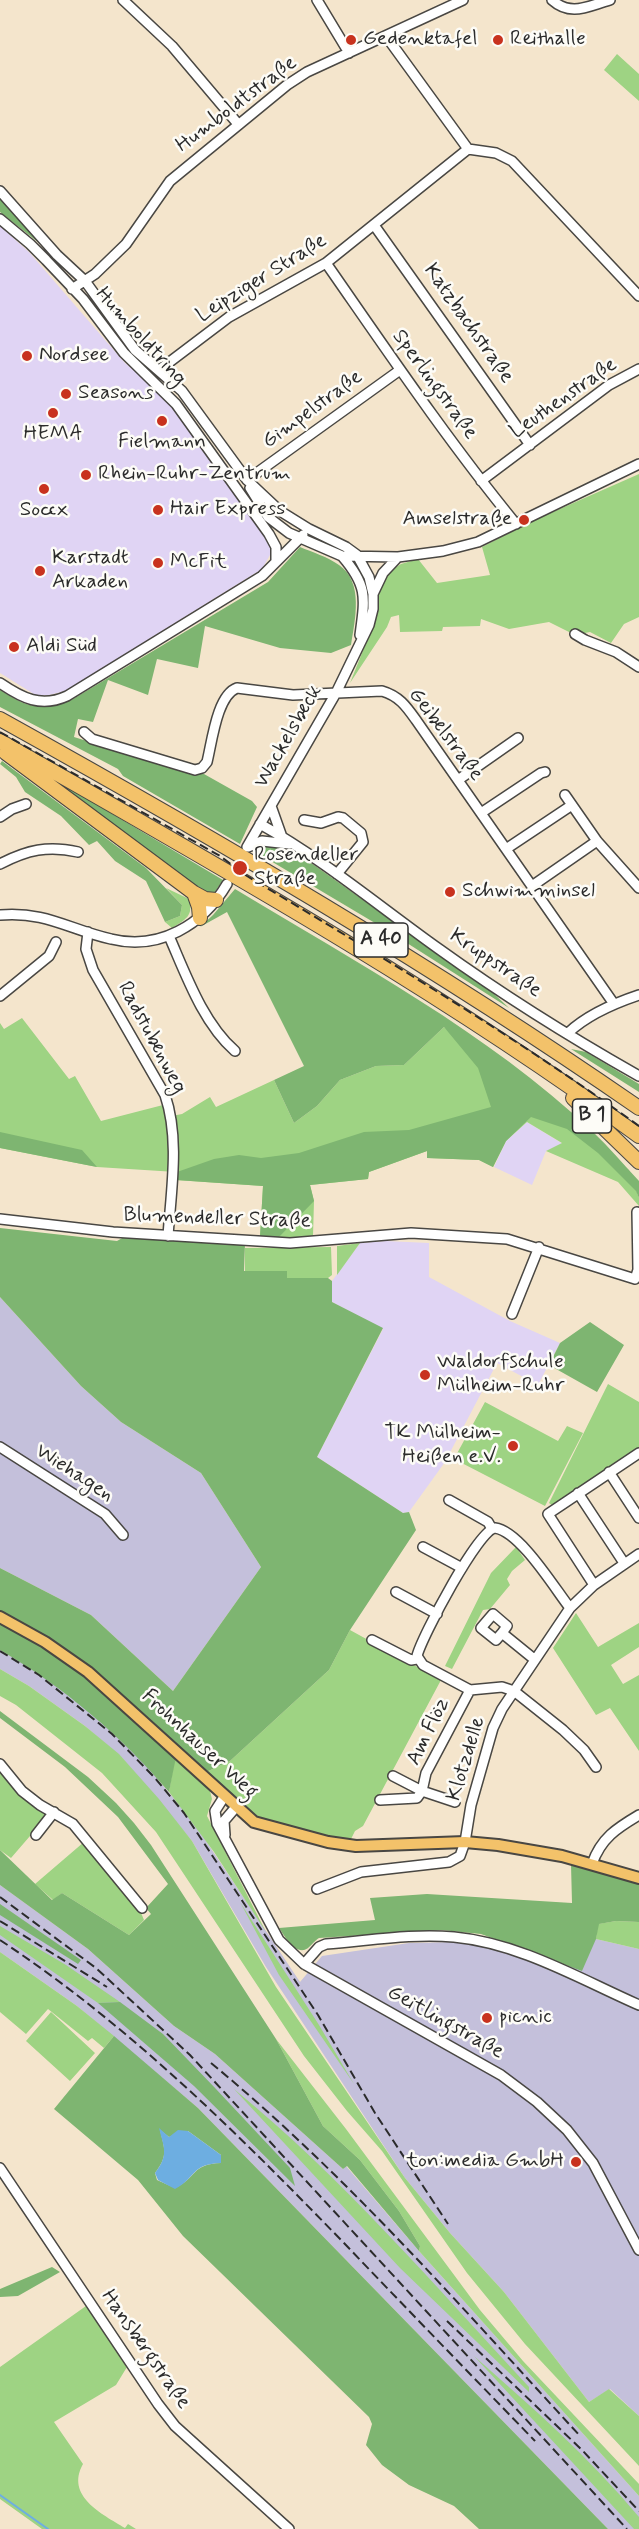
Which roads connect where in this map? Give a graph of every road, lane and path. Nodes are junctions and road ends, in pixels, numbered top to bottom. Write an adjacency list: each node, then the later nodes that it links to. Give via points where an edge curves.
1 (123, 0): 8 (street, via 176,51)
2 (317, 0): 7 (street)
3 (463, 0): 6 (street, Humboldtstraße)
4 (552, 0): 5 (street, via 570,10)
5 (610, 0)
6 (386, 36): 7 (street, Humboldtstraße); 9 (street)
7 (350, 53): 8 (street, Humboldtstraße, via 306,73)
8 (238, 124): 14 (street, Humboldtstraße, via 170,181 126,244)
9 (468, 149): 12 (street, Leipziger Straße); 16 (street, via 496,153 512,161)
10 (0, 191): 14 (street)
11 (0, 219): 15 (street, Humboldtring, via 30,243)
12 (374, 225): 13 (street, Leipziger Straße); 20 (street, Katzbachstraße)
13 (327, 263): 18 (street, Leipziger Straße, via 229,317); 19 (street, Sperlingstraße)
14 (85, 281): 15 (street, Humboldtstraße); 18 (street, via 135,350)
15 (72, 289): 25 (street, Humboldtring, via 124,353 176,404)
16 (639, 296)
17 (639, 369): 20 (street, Leuthenstraße, via 609,385)
18 (159, 370): 23 (street, via 182,391)
19 (400, 370): 23 (street, Gimpelstraße); 24 (street, Sperlingstraße)
20 (530, 445): 24 (street, Leuthenstraße)
21 (639, 464): 26 (street)
22 (639, 470): 26 (street)
23 (247, 480): 27 (street); 29 (street, via 280,511)
24 (481, 481): 28 (street, Sperlingstraße)
25 (238, 492): 27 (street, Humboldtring); 34 (street, Humboldtring, via 269,534 276,547)
26 (562, 501): 28 (street)
27 (261, 507): 30 (street, via 278,526)
28 (516, 524): 33 (street, via 478,542)
29 (309, 529): 30 (street); 31 (street)
30 (300, 538): 32 (street); 34 (street)
31 (357, 555): 32 (street); 33 (street); 35 (street, Wackelsbeck); 36 (street)
32 (342, 556): 35 (street, Wackelsbeck)
33 (398, 557): 36 (street, via 383,573)
34 (276, 561): 40 (street, via 261,576 59,700 35,702)
35 (357, 573): 38 (street, Wackelsbeck, via 364,607)
36 (374, 594): 38 (street, Wackelsbeck, via 369,625)
37 (575, 633): 39 (street)
38 (359, 644): 41 (street, Wackelsbeck)
39 (639, 667)
40 (0, 683)
41 (336, 693): 43 (street, via 293,695 231,690 222,701 207,762 195,771 92,739); 48 (street, Geibelstraße, via 393,694); 52 (street, Wackelsbeck)
42 (0, 719): 81 (highway, A 40, via 363,929)
43 (84, 732)
44 (518, 738): 48 (street)
45 (0, 741): 79 (highway, A 40, via 318,927)
46 (0, 747): 67 (highway)
47 (545, 772): 53 (street, Geibelstraße)
48 (458, 780): 53 (street, Geibelstraße)
49 (565, 795): 51 (street)
50 (26, 804): 54 (street)
51 (572, 805): 58 (street); 60 (street)
52 (270, 806): 56 (street, Wackelsbeck); 57 (street)
53 (481, 813): 60 (street, Geibelstraße)
54 (0, 817)
55 (304, 820): 63 (street, via 321,824 343,818 361,833 363,842)
56 (260, 824): 57 (street, Kruppstraße); 59 (street, Wackelsbeck, via 247,848 262,841)
57 (282, 837): 59 (street, Kruppstraße)
58 (597, 841): 65 (street); 66 (street)
59 (292, 844): 63 (street, Kruppstraße)
60 (506, 849): 65 (street, Geibelstraße)
61 (78, 852): 62 (street, via 30,850)
62 (0, 864)
63 (337, 874): 77 (street, Kruppstraße, via 490,984)
64 (227, 884): 68 (street)
65 (532, 886): 76 (street, Geibelstraße)
66 (639, 888)
67 (194, 893): 68 (highway); 70 (highway)
68 (216, 900): 70 (street)
69 (0, 915): 71 (street, via 35,915)
70 (200, 918): 72 (street)
71 (88, 932): 72 (street, via 128,942); 86 (street, Radstubenweg, via 86,949 93,970 169,1107 172,1166)
72 (169, 936): 78 (street, via 202,1006 221,1039)
73 (56, 942): 75 (street, via 49,957)
74 (639, 995): 76 (street)
75 (0, 996)
76 (614, 1004): 77 (street, via 576,1025)
77 (568, 1034): 80 (street, Kruppstraße)
78 (235, 1051)
79 (543, 1070): 82 (highway, A 40); 83 (highway, B 1)
80 (639, 1075)
81 (639, 1108)
82 (639, 1136)
83 (639, 1162)
84 (637, 1212): 88 (street)
85 (0, 1219): 86 (street, Blumendeller Straße)
86 (168, 1236): 87 (street, Blumendeller Straße, via 290,1244 411,1233 507,1239)
87 (539, 1247): 88 (street, Blumendeller Straße); 89 (street)
88 (637, 1281)
89 (512, 1314)
90 (0, 1447): 97 (street, Wiehagen, via 105,1514)
91 (639, 1454): 92 (street)
92 (609, 1472): 93 (street); 95 (street)
93 (578, 1493): 100 (street); 102 (street, via 548,1514)
94 (448, 1500): 96 (street)
95 (639, 1518)
96 (492, 1528): 101 (street); 104 (street, via 515,1538)
97 (123, 1535)
98 (423, 1546): 101 (street)
99 (639, 1554): 100 (street, Klotzdelle)
100 (624, 1563): 102 (street, Klotzdelle)
101 (462, 1568): 105 (street)
102 (594, 1585): 104 (street, Klotzdelle)
103 (396, 1592): 105 (street)
104 (570, 1608): 110 (street, Klotzdelle)
105 (437, 1614): 109 (street)
106 (0, 1617): 117 (main road, Frohnhauser Weg, via 88,1672)
107 (502, 1633): 110 (street)
108 (372, 1640): 109 (street, Am Flöz)
109 (417, 1659): 111 (street, Am Flöz)
110 (534, 1659): 112 (street, Klotzdelle)
111 (470, 1690): 112 (street, Am Flöz); 116 (street, Am Flöz, via 426,1773)
112 (514, 1690): 114 (street, via 564,1730); 125 (street, Klotzdelle, via 494,1728 471,1805)
113 (0, 1764): 121 (street, via 16,1786)
114 (596, 1767)
115 (393, 1776): 116 (street, Am Flöz)
116 (422, 1791): 118 (street, Am Flöz, via 417,1798); 119 (street, Am Flöz)
117 (225, 1797): 120 (main road, Frohnhauser Weg); 124 (street, Geitlingstraße, via 214,1817)
118 (380, 1800)
119 (455, 1802)
120 (236, 1807): 124 (street, via 224,1821); 125 (main road, Frohnhauser Weg, via 262,1826 342,1845)
121 (54, 1812): 123 (street); 129 (street, via 73,1824)
122 (639, 1815): 126 (street, via 603,1841)
123 (36, 1835)
124 (226, 1840): 130 (street, Geitlingstraße, via 279,1940)
125 (465, 1842): 126 (main road, Frohnhauser Weg, via 554,1854); 128 (street, via 456,1860 361,1872)
126 (592, 1864): 127 (main road, Frohnhauser Weg)
127 (639, 1878)
128 (317, 1889)
129 (142, 1908)
130 (304, 1964): 131 (street, via 326,1944 453,1937 510,1949); 133 (street, Geitlingstraße, via 501,2075 537,2102 567,2130 593,2163)
131 (639, 2005)
132 (0, 2168): 134 (street, Hansbergstraße, via 158,2404 227,2475)
133 (639, 2250)
134 (289, 2529)

